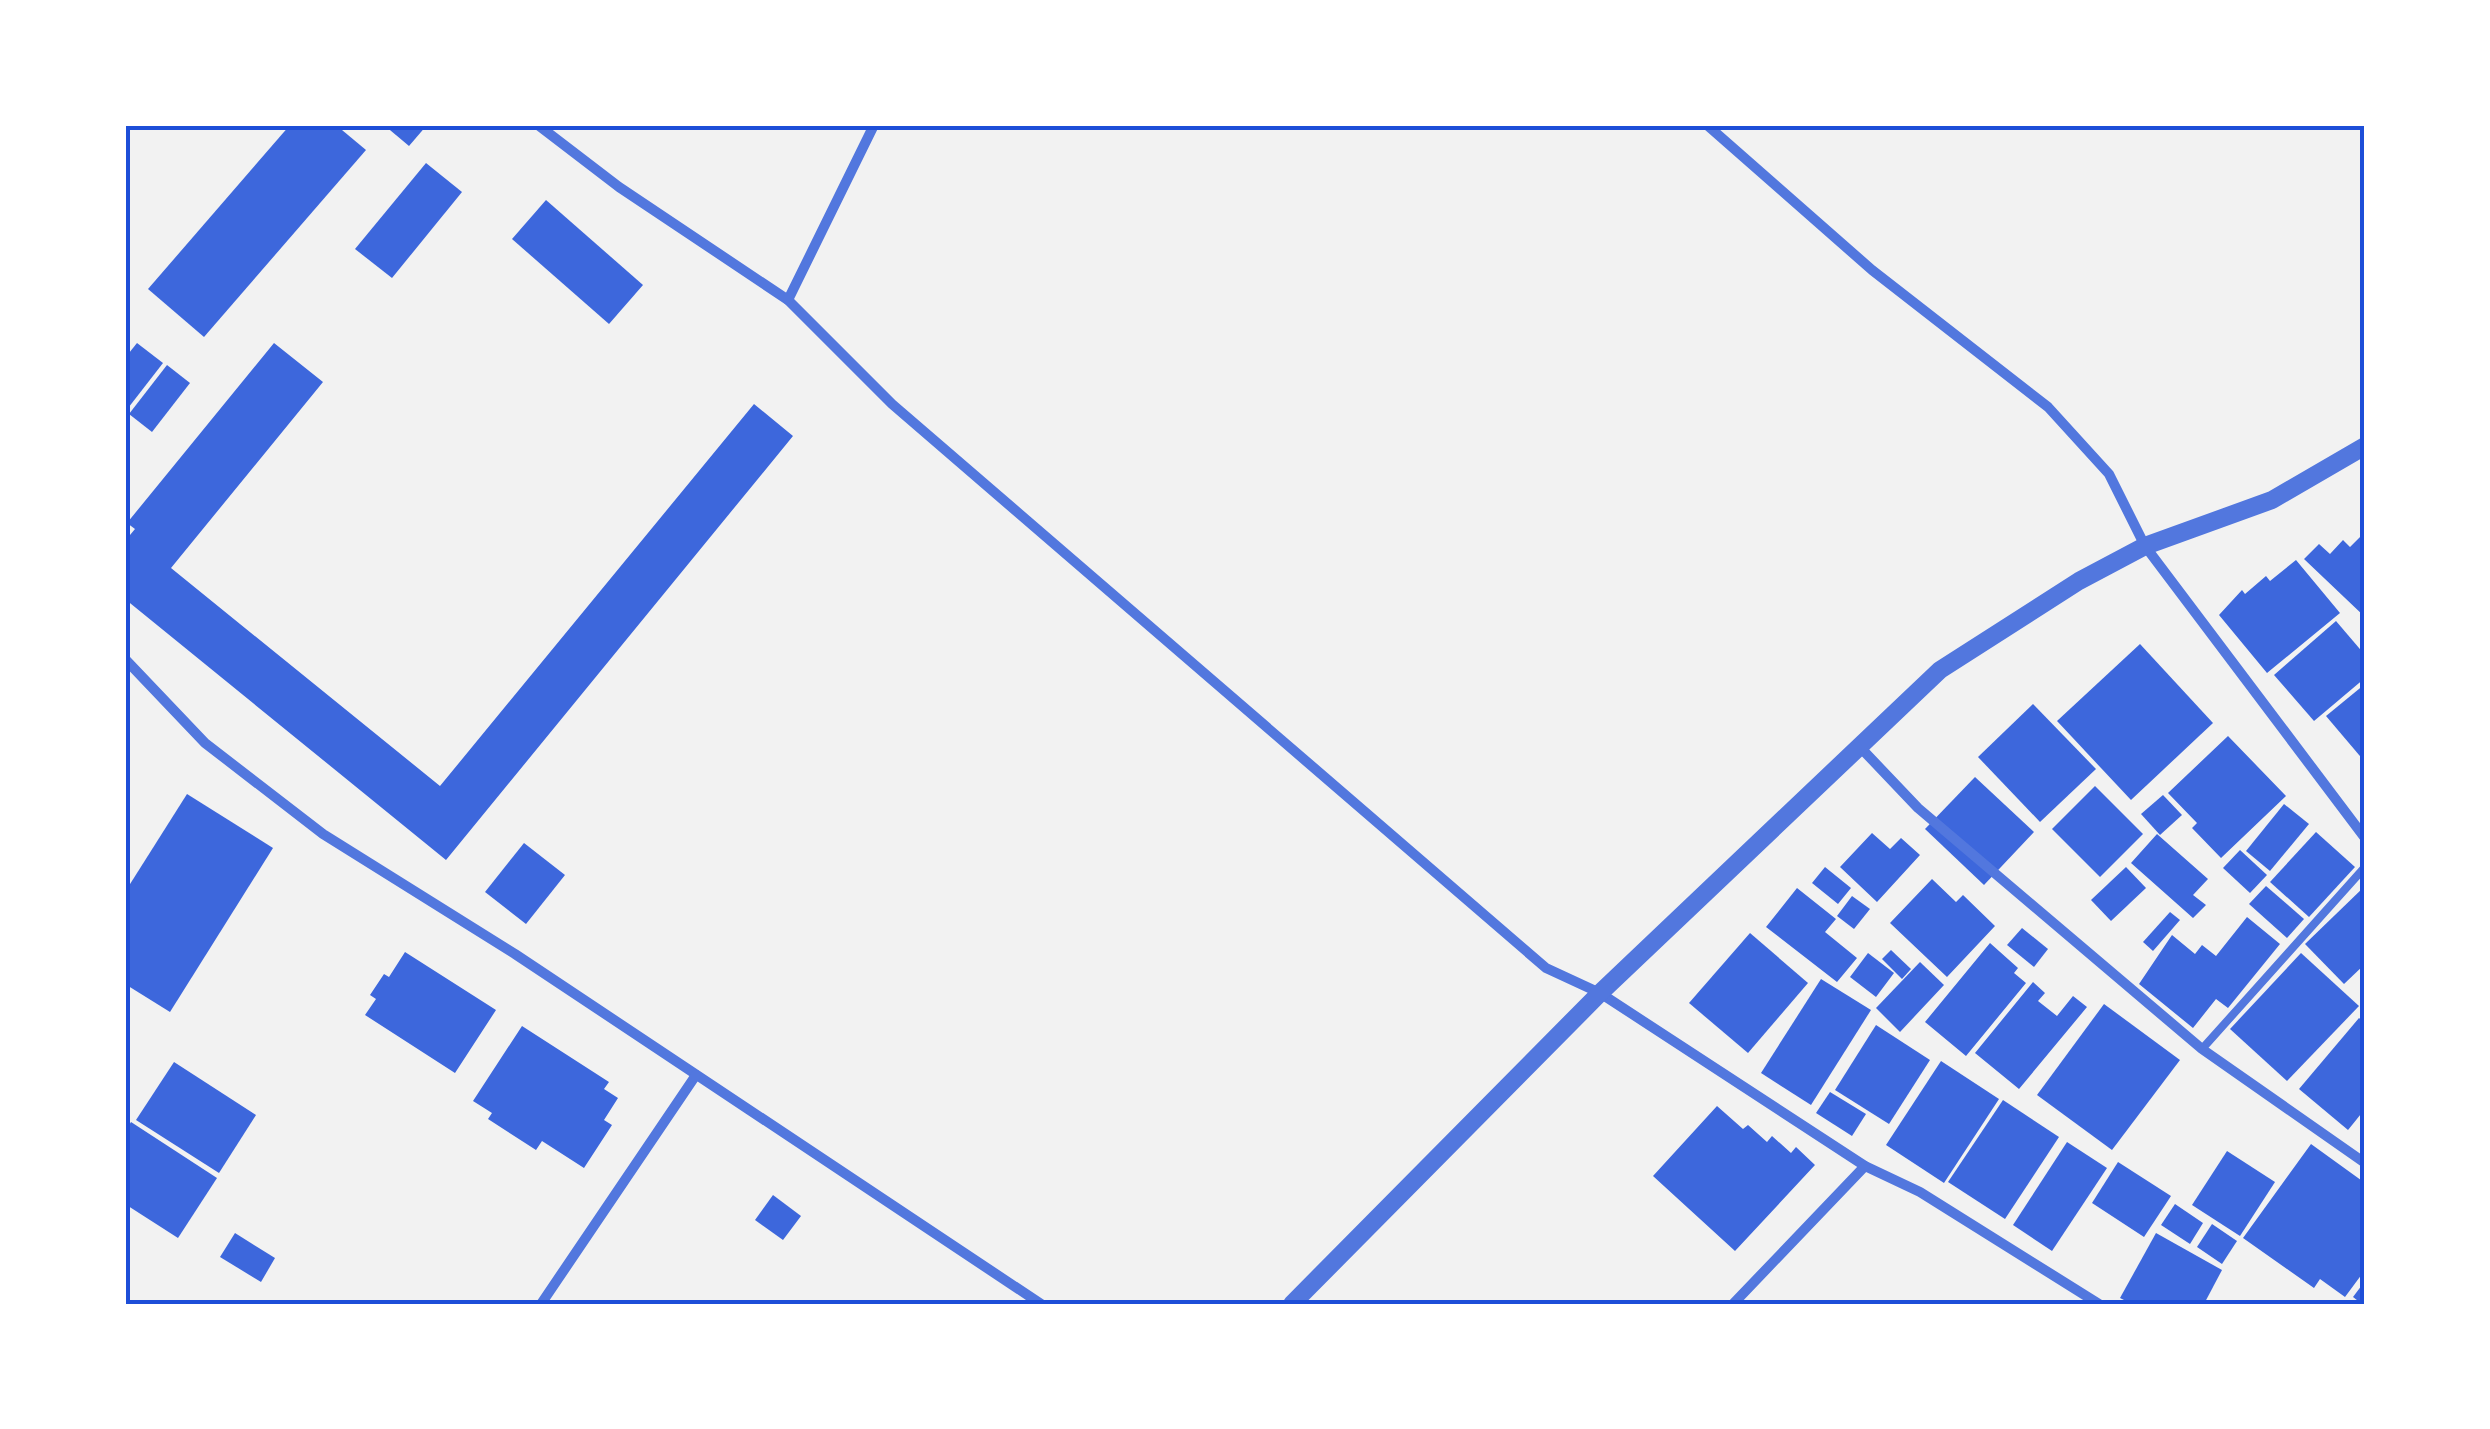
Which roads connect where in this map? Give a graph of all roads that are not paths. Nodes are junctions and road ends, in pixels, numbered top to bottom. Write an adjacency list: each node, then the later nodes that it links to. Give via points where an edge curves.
1 (538, 125): 4 (street)
2 (874, 125): 4 (street)
3 (1707, 125): 6 (street, via 1872,270 2048,407 2110,474)
4 (788, 300): 11 (street, via 892,404 1546,968)
5 (2365, 446): 6 (street, via 2272,500)
6 (2145, 546): 8 (street, via 1940,670); 9 (street)
7 (125, 658): 13 (street, via 205,744 323,834)
8 (1859, 746): 11 (street); 12 (street, via 1918,808)
9 (2365, 838)
10 (2365, 867): 12 (lane)
11 (1600, 993): 15 (street); 18 (street)
12 (2202, 1049): 14 (street)
13 (696, 1075): 16 (street); 17 (street)
14 (2365, 1164)
15 (1864, 1166): 19 (street); 20 (street, via 1920,1192)
16 (541, 1304)
17 (1042, 1304)
18 (1292, 1304)
19 (1732, 1304)
20 (2099, 1304)

